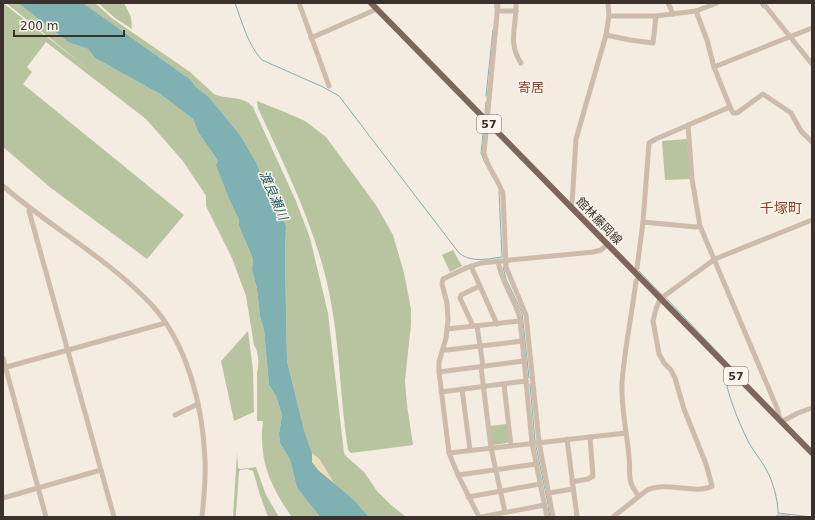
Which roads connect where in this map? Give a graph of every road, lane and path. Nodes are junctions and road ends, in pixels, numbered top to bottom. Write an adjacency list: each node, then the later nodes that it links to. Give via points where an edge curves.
1 (299, 3): 19 (street)
2 (371, 3): 9 (main road, 館林藤岡線 / 57)
3 (498, 3): 10 (street)
4 (516, 3): 11 (street)
5 (608, 3): 14 (street)
6 (668, 3): 13 (street)
7 (717, 3): 12 (street)
8 (763, 3): 18 (street)
9 (377, 9): 19 (street); 25 (main road, 館林藤岡線 / 57)
10 (497, 11): 11 (street); 25 (street)
11 (516, 11): 20 (street, via 513,31 515,52)
12 (696, 11): 13 (street); 22 (street)
13 (673, 14): 15 (street)
14 (609, 16): 15 (street); 17 (street)
15 (656, 16): 17 (street, via 653,43)
16 (812, 28): 18 (street)
17 (606, 35): 29 (street, via 576,139)
18 (791, 37): 21 (street); 22 (street)
19 (312, 38): 23 (street)
20 (521, 63)
21 (812, 64)
22 (714, 67): 24 (street)
23 (329, 86)
24 (730, 107): 26 (street); 27 (street, via 733,113 737,113 763,94 788,111)
25 (487, 122): 29 (main road, 館林藤岡線 / 57); 36 (street, via 484,153 503,194)
26 (688, 126): 32 (street, via 649,143); 33 (street, via 692,179)
27 (812, 142)
28 (3, 186): 30 (street)
29 (570, 207): 34 (main road, 館林藤岡線 / 57)
30 (30, 208): 43 (street, via 122,278 150,303); 49 (street)
31 (812, 220): 35 (street)
32 (643, 222): 33 (street); 39 (street)
33 (700, 226): 35 (street)
34 (607, 245): 36 (street, via 593,252); 39 (main road, 館林藤岡線 / 57)
35 (715, 259): 41 (street); 64 (street)
36 (506, 260): 37 (street); 68 (street, via 509,275 526,315)
37 (498, 261): 38 (street); 42 (street, via 500,274 518,310)
38 (471, 266): 40 (street); 46 (street, via 443,279 448,309)
39 (637, 275): 41 (main road, 館林藤岡線 / 57); 65 (street, via 622,383)
40 (480, 286): 44 (street); 45 (street, via 461,295 460,298)
41 (660, 299): 64 (main road, 館林藤岡線 / 57); 85 (street, via 653,321 659,354 675,378 712,486 700,489 664,486 647,490)
42 (520, 321): 44 (street); 47 (street)
43 (165, 322): 49 (street); 61 (street, via 183,356)
44 (497, 324): 45 (street)
45 (475, 326): 46 (street); 48 (street)
46 (447, 330): 50 (street)
47 (522, 341): 48 (street); 52 (street)
48 (480, 346): 50 (street); 53 (street)
49 (68, 350): 54 (street); 76 (street)
50 (443, 350): 55 (street)
51 (3, 358): 54 (street)
52 (524, 361): 53 (street); 56 (street)
53 (482, 366): 55 (street); 58 (street)
54 (4, 368): 81 (street)
55 (438, 372): 60 (street)
56 (526, 381): 57 (street); 69 (street)
57 (504, 384): 58 (street); 70 (street)
58 (483, 386): 59 (street); 71 (street)
59 (462, 389): 60 (street); 72 (street)
60 (441, 392): 73 (street)
61 (198, 404): 63 (street); 92 (street, via 206,459)
62 (812, 408): 64 (street)
63 (175, 415)
64 (781, 422): 74 (main road, 館林藤岡線 / 57)
65 (626, 433): 66 (street); 85 (street, via 629,481)
66 (590, 437): 67 (street); 79 (street, via 593,476)
67 (567, 439): 68 (street); 79 (street)
68 (539, 442): 69 (street); 84 (street)
69 (532, 443): 70 (street); 75 (street)
70 (511, 446): 71 (street)
71 (491, 448): 72 (street); 77 (street)
72 (470, 450): 73 (street)
73 (449, 453): 78 (street)
74 (812, 453)
75 (536, 464): 77 (street); 80 (street)
76 (101, 470): 81 (street); 91 (street)
77 (495, 470): 78 (street); 83 (street)
78 (458, 476): 86 (street)
79 (572, 482): 82 (street)
80 (540, 484): 83 (street); 88 (street)
81 (38, 488): 87 (street); 90 (street)
82 (573, 489): 84 (street); 96 (street)
83 (500, 491): 86 (street); 89 (street)
84 (548, 493): 95 (street)
85 (639, 496): 97 (street)
86 (468, 497): 93 (street)
87 (3, 498)
88 (545, 505): 89 (street); 94 (street)
89 (505, 512): 93 (street)
90 (46, 517)
91 (114, 517)
92 (202, 517)
93 (480, 517)
94 (547, 517)
95 (553, 517)
96 (577, 517)
97 (614, 517)
98 (778, 517): 99 (street)
99 (788, 517)

